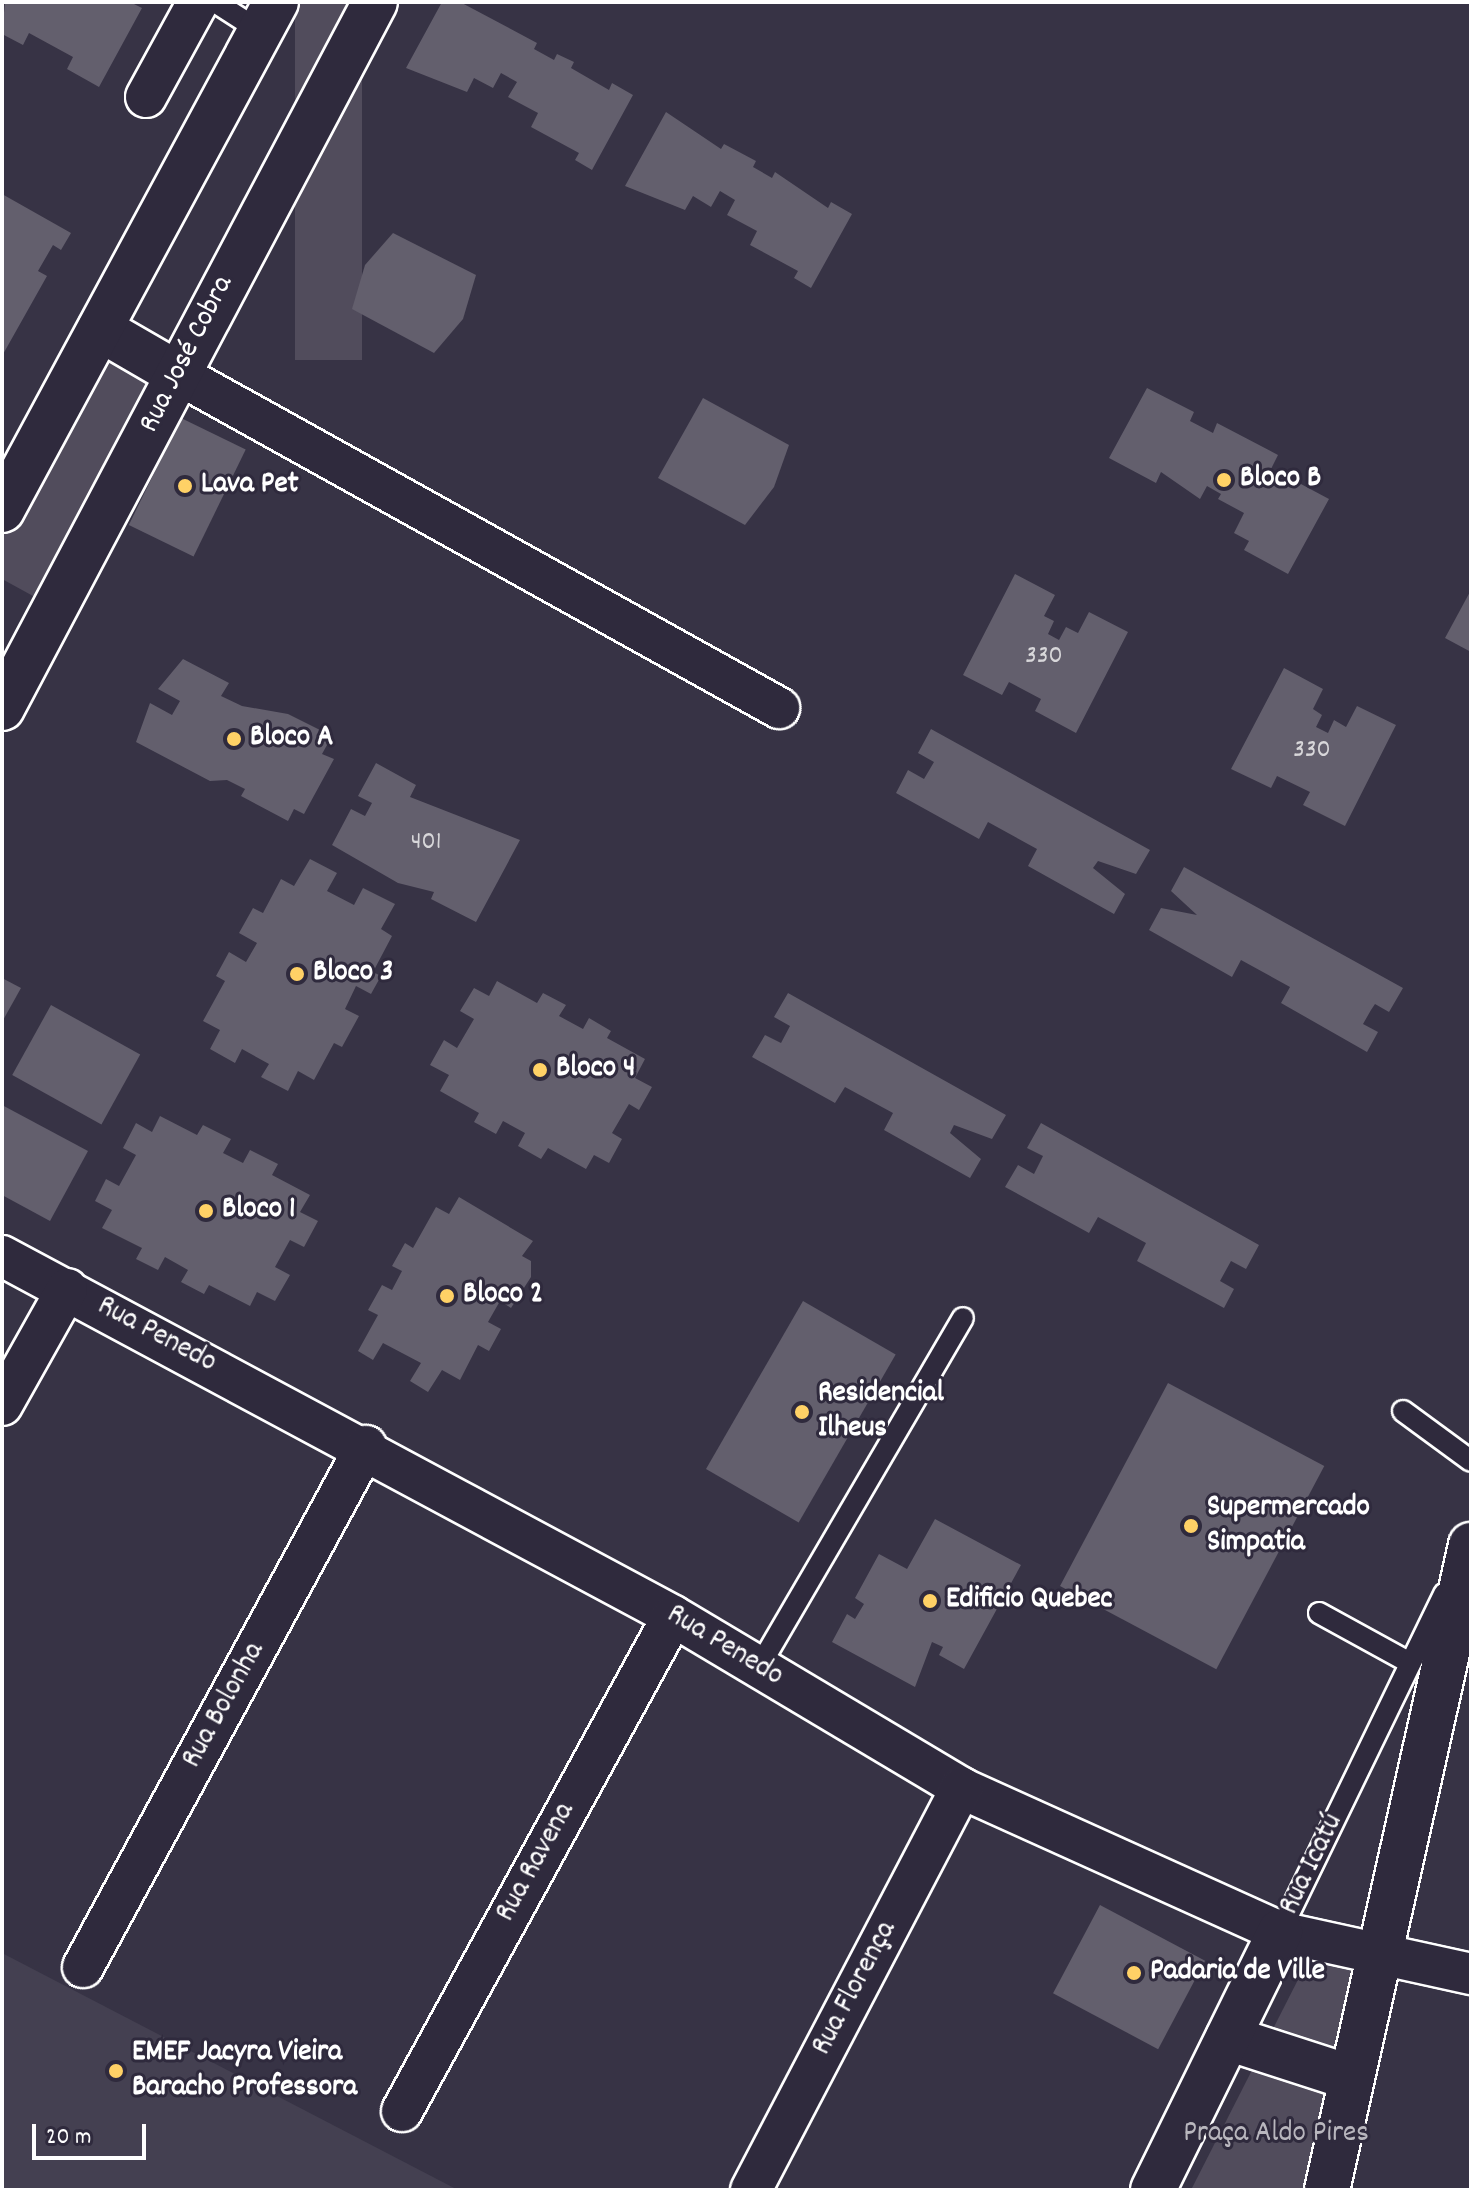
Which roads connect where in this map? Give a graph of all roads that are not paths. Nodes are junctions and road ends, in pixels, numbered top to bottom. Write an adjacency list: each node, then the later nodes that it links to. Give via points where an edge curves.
1 (198, 2): 5 (street)
2 (215, 2): 4 (lane)
3 (375, 2): 7 (street, Rua José Cobra)
4 (268, 16): 6 (street)
5 (146, 97)
6 (100, 329): 7 (street); 8 (street)
7 (176, 373): 9 (street, Rua José Cobra, via 97,539); 10 (street)
8 (2, 510)
9 (2, 708)
10 (779, 708)
11 (2, 1256): 12 (street, Rua Penedo)
12 (67, 1289): 14 (street); 16 (street, Rua Penedo)
13 (963, 1318): 23 (lane)
14 (2, 1405)
15 (1403, 1411): 17 (lane)
16 (366, 1446): 21 (street, Rua Penedo); 27 (street, Rua Bolonha)
17 (1471, 1461)
18 (1471, 1538): 22 (lane, Rua Icatú)
19 (1471, 1545): 26 (street)
20 (1319, 1613): 22 (lane)
21 (673, 1616): 23 (street, Rua Penedo); 31 (street, Rua Ravena)
22 (1410, 1663): 25 (lane, Rua Icatú)
23 (759, 1667): 24 (street, Rua Penedo)
24 (961, 1788): 25 (street, Rua Penedo); 32 (street, Rua Florença)
25 (1280, 1932): 26 (street, Rua Penedo); 29 (street, Rua Icatú)
26 (1380, 1953): 28 (street, Rua Penedo); 30 (street)
27 (83, 1967)
28 (1471, 1974)
29 (1228, 2038): 30 (street); 33 (street, Rua Icatú)
30 (1352, 2078): 34 (street)
31 (402, 2111)
32 (751, 2190)
33 (1153, 2190)
34 (1327, 2190)

